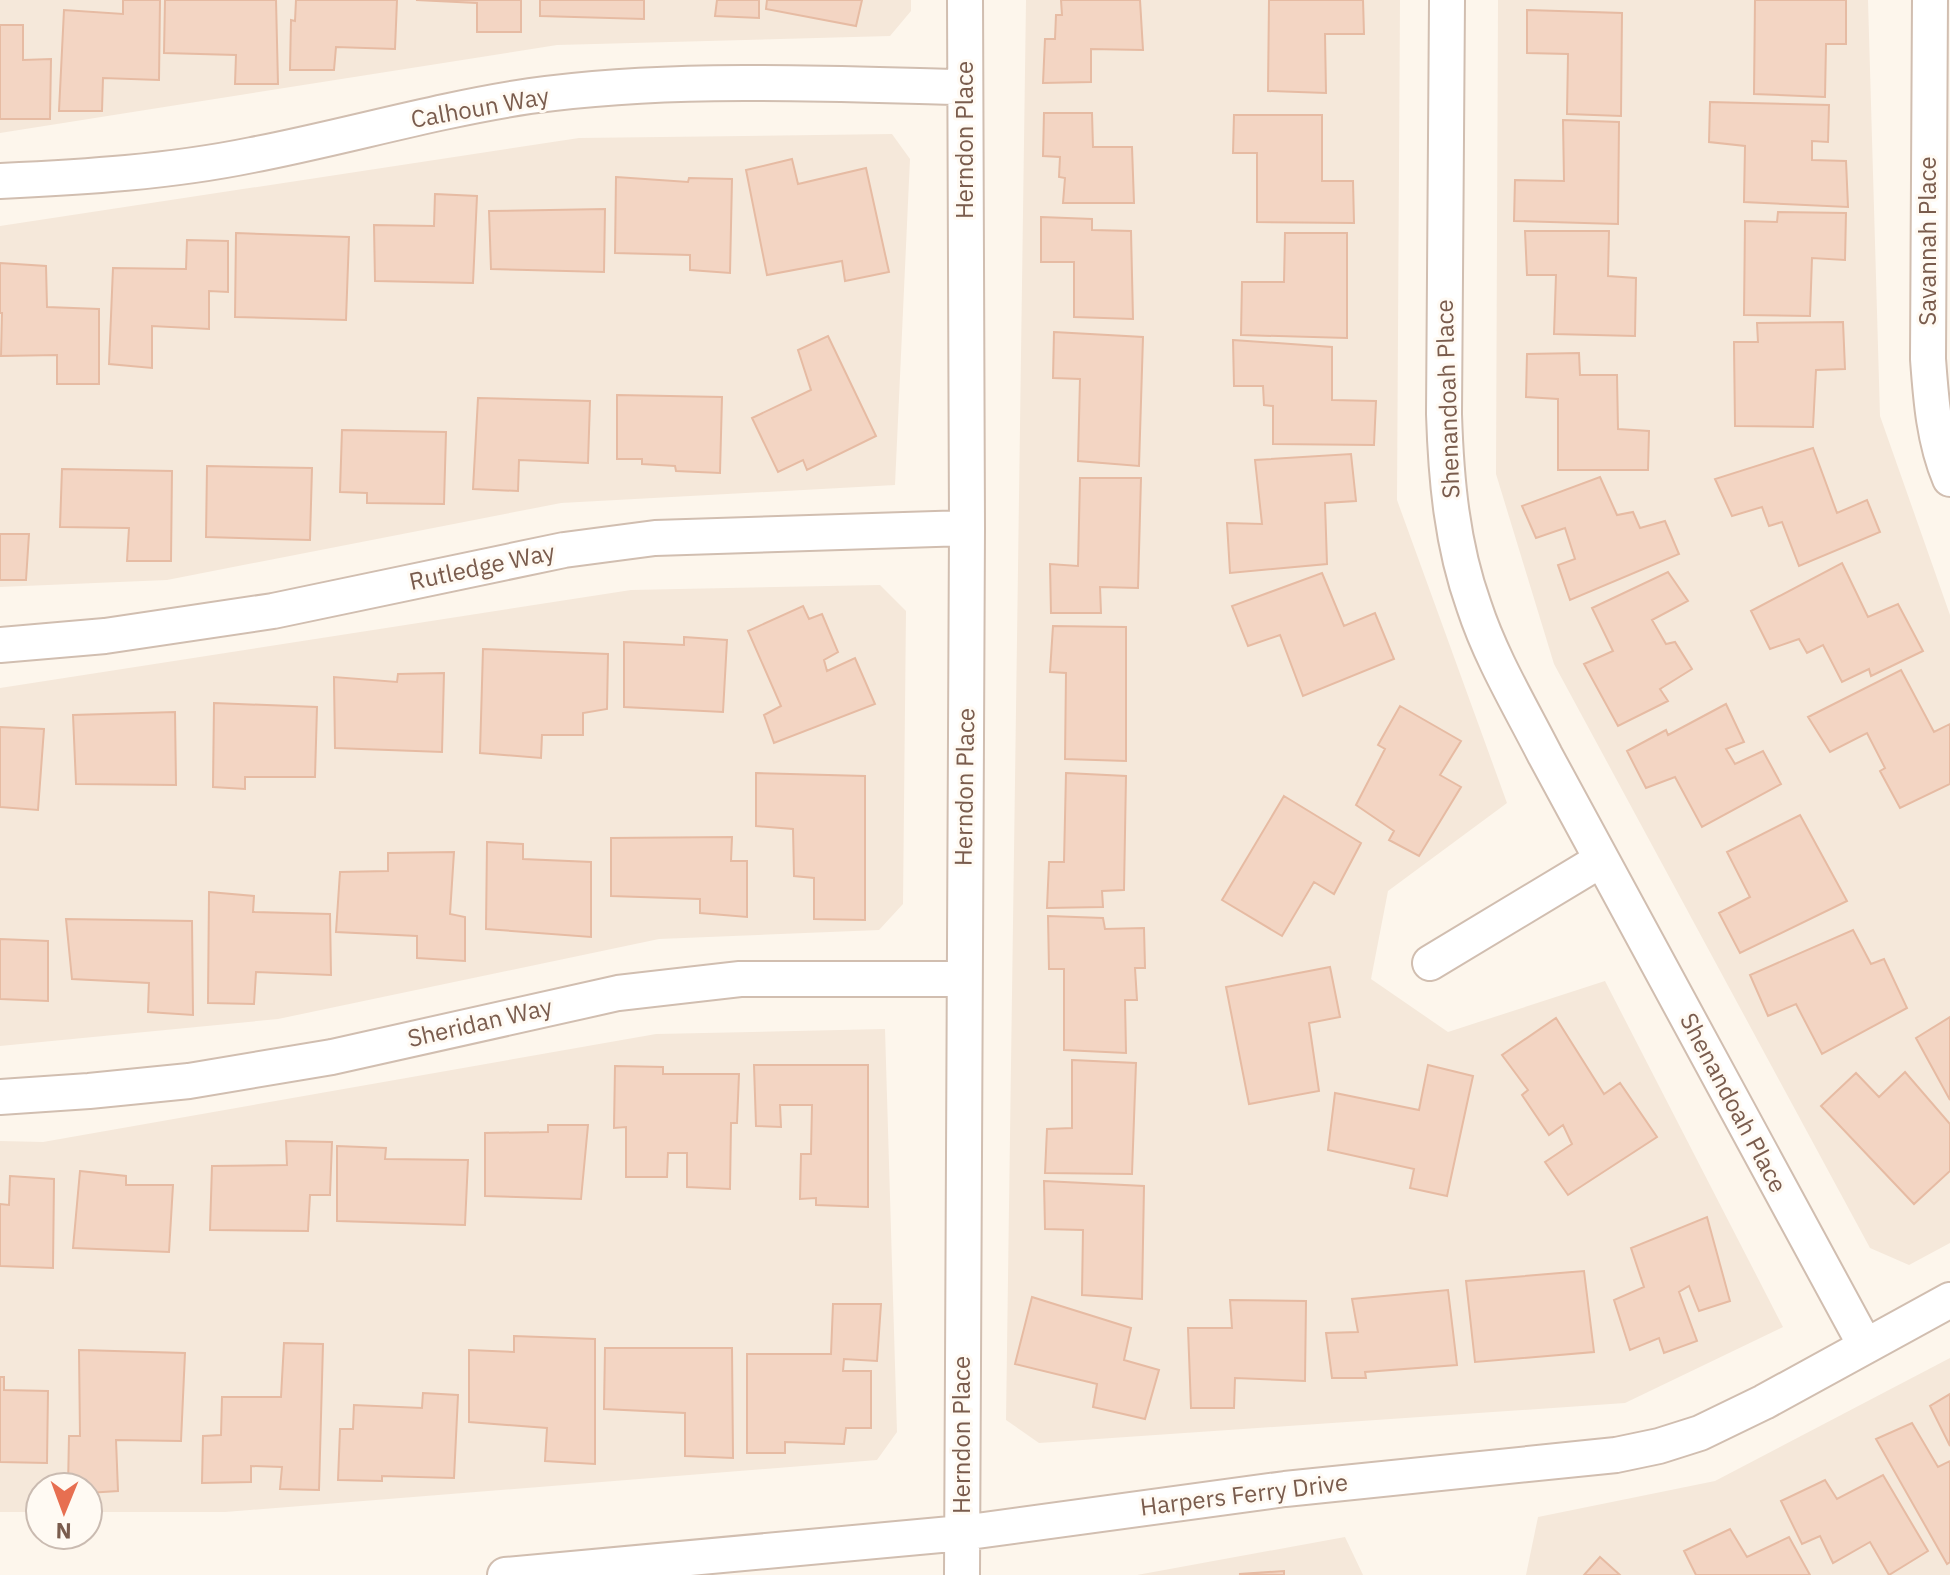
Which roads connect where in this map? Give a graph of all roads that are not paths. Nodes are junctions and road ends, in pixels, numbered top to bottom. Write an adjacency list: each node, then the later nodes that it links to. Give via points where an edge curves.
1 (965, 0): 4 (street, Herndon Place)
2 (1447, 0): 9 (street, Shenandoah Place, via 1444,414 1446,474 1460,559 1494,655)
3 (1930, 0): 6 (street, Savannah Place, via 1928,359 1932,410)
4 (964, 87): 5 (street, Calhoun Way, via 648,85 531,96 249,156 112,175); 7 (street, Herndon Place)
5 (0, 181)
6 (1950, 479)
7 (967, 528): 8 (street, Rutledge Way, via 655,538 564,550 273,611 105,636); 11 (street, Herndon Place)
8 (0, 645)
9 (1601, 860): 10 (street); 14 (street, Shenandoah Place)
10 (1430, 963)
11 (963, 979): 12 (street, Sheridan Way, via 740,979 618,993 332,1057 189,1081); 15 (street, Herndon Place)
12 (0, 1097)
13 (1950, 1300): 14 (street, Harpers Ferry Drive)
14 (1865, 1345): 15 (street, Harpers Ferry Drive, via 1700,1433 1616,1455 1285,1489)
15 (962, 1533): 16 (street, Harpers Ferry Drive); 17 (street, Herndon Place)
16 (505, 1575)
17 (962, 1575)

